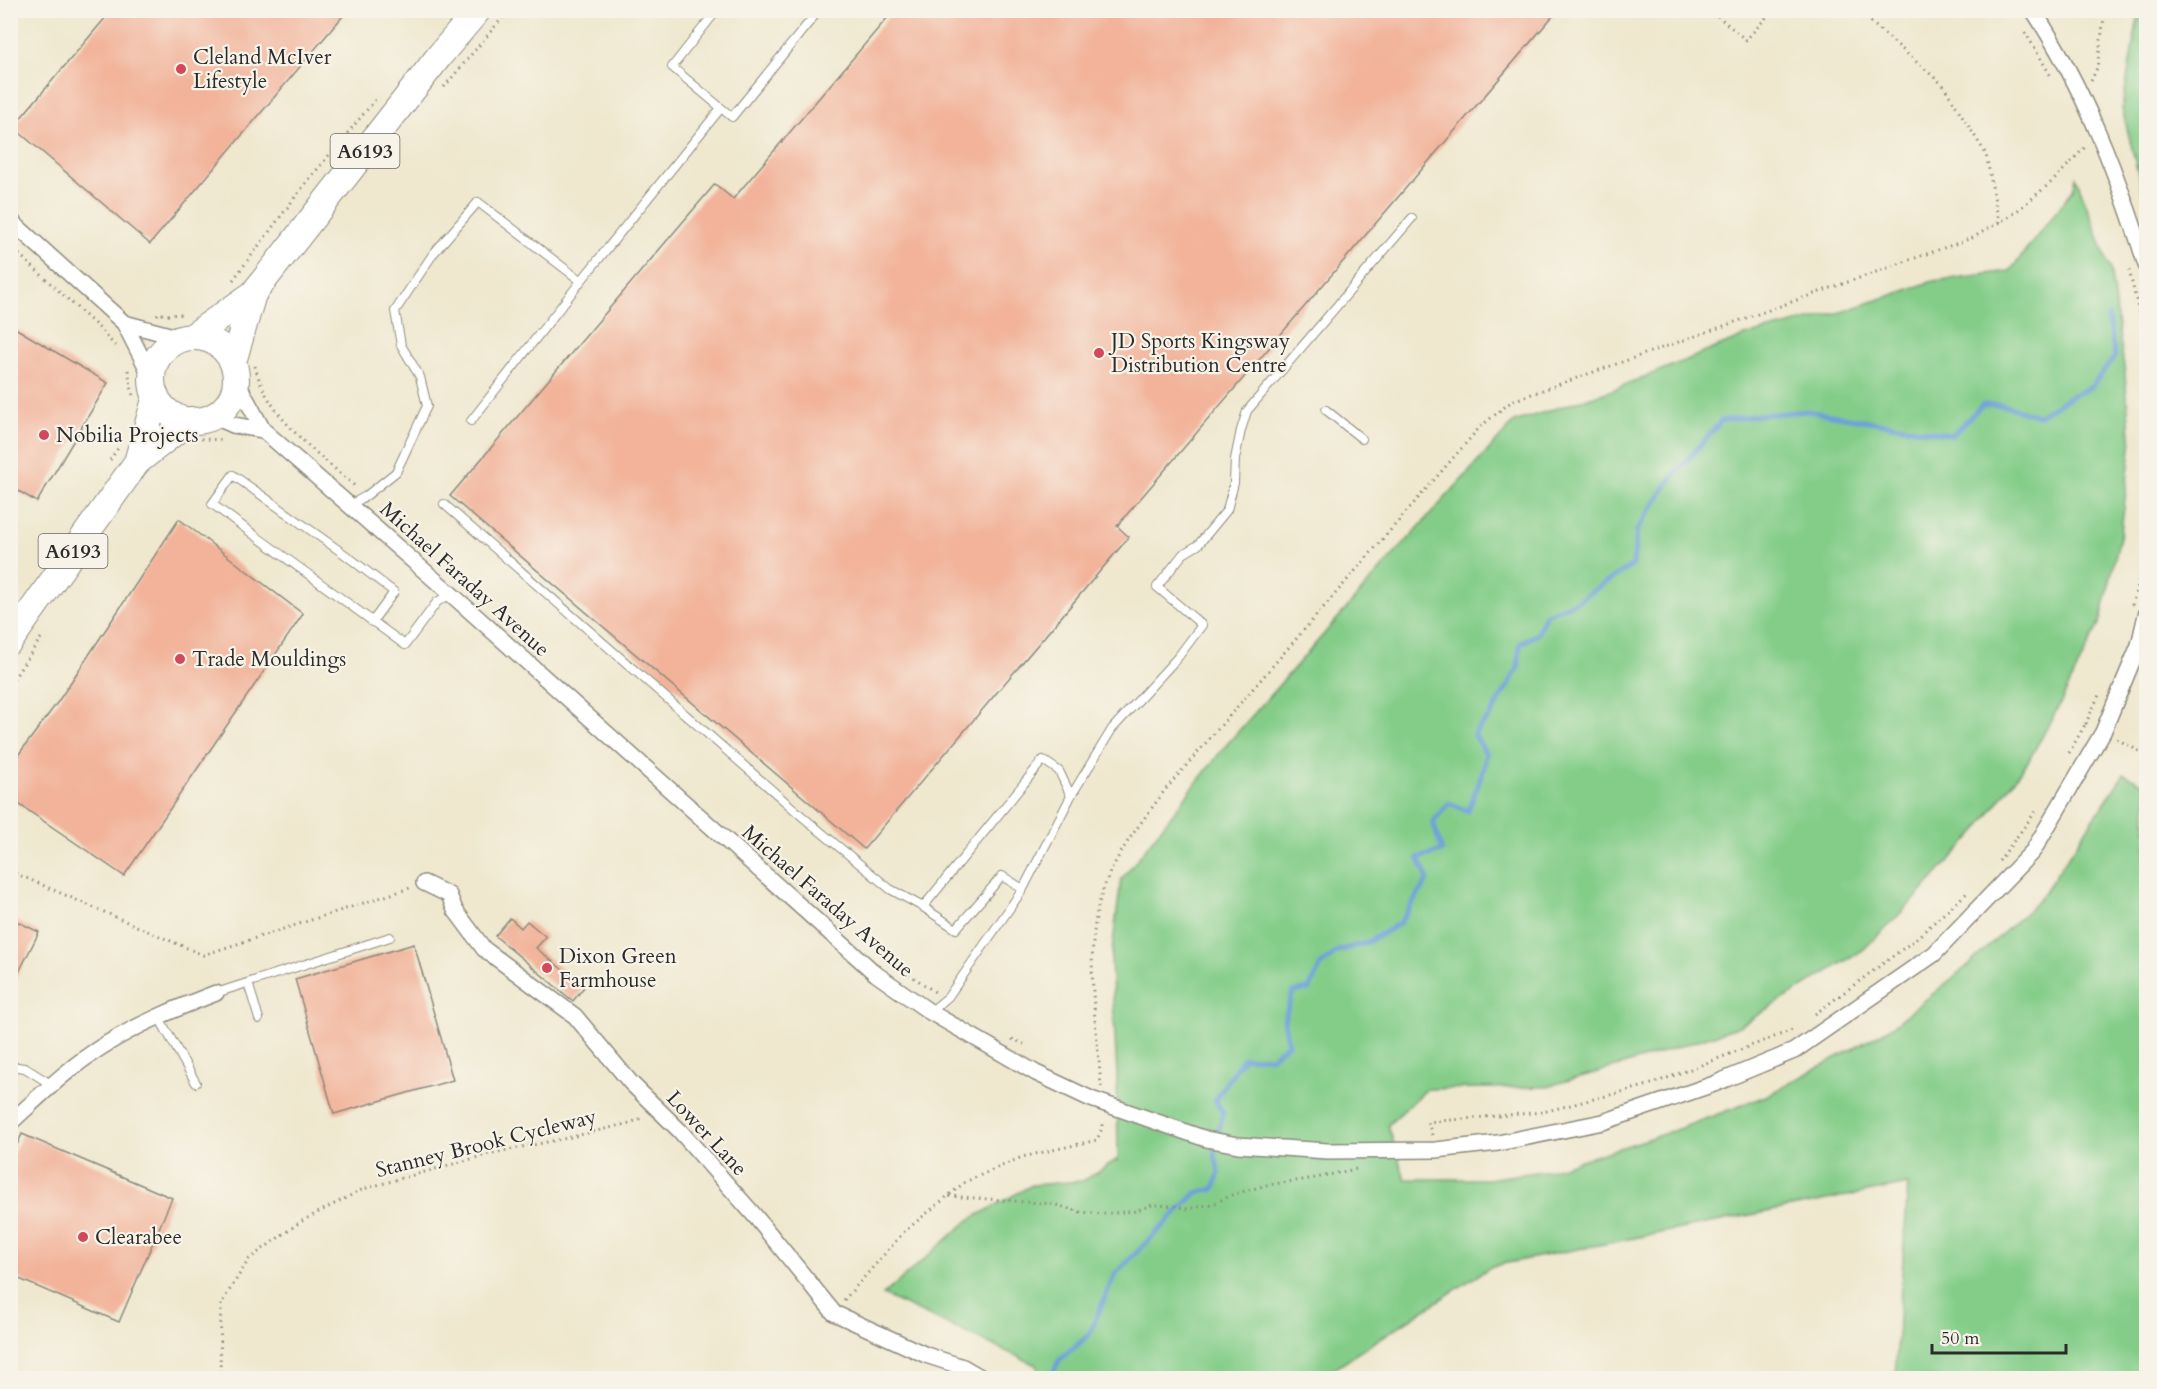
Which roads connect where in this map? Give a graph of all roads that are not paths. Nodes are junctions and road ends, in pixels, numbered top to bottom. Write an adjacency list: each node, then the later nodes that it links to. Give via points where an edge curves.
1 (478, 10): 10 (highway, A6193)
2 (717, 10): 5 (lane, via 672,67)
3 (819, 10): 5 (lane, via 732,117)
4 (2033, 10): 8 (street, via 2083,98 2109,156)
5 (721, 108): 9 (lane)
6 (1412, 218): 27 (lane, via 1247,411 1240,430 1227,510 1157,587 1202,625 1112,729)
7 (10, 220): 11 (street)
8 (2146, 264)
9 (581, 281): 17 (lane); 22 (lane, via 478,202 433,254 395,311 401,345 420,377 427,406 396,472)
10 (242, 288): 12 (highway, A6193); 13 (highway, A6193)
11 (124, 323): 12 (street); 14 (street)
12 (188, 329): 13 (highway, via 217,343); 14 (highway, A6193, via 160,353)
13 (241, 367): 16 (highway, A6193, via 230,401); 18 (street)
14 (147, 392): 16 (highway, via 170,412); 20 (highway)
15 (1326, 410): 19 (lane)
16 (201, 418): 18 (street); 20 (highway)
17 (471, 421)
18 (263, 430): 22 (street, Michael Faraday Avenue)
19 (1362, 439)
20 (137, 462): 26 (highway, A6193)
21 (444, 504): 30 (lane, via 813,825 890,889)
22 (350, 505): 23 (street, Michael Faraday Avenue)
23 (451, 594): 25 (lane, via 437,602 405,645); 34 (street, Michael Faraday Avenue, via 876,974)
24 (2146, 615): 34 (street, Michael Faraday Avenue, via 2139,645 2103,732 2033,851 1934,954 1794,1052 1604,1122 1498,1143 1436,1150 1328,1151 1228,1143 1102,1103 1022,1065)
25 (372, 622): 25 (lane, via 212,504 233,475 394,592)
26 (10, 641)
27 (1071, 796): 29 (lane); 30 (lane, via 1059,771 1043,760)
28 (424, 883): 41 (street, Lower Lane, via 449,895 455,910 484,949 575,1016 631,1083 755,1216 834,1313 963,1366)
29 (1023, 889): 30 (lane, via 1002,876 956,929); 34 (lane, via 945,999)
30 (922, 907)
31 (390, 937): 32 (lane)
32 (248, 982): 33 (lane); 36 (lane)
33 (216, 993): 35 (street)
34 (930, 1012)
35 (158, 1016): 38 (lane); 39 (street, via 102,1046)
36 (259, 1019)
37 (10, 1066): 39 (lane, via 25,1068)
38 (196, 1083)
39 (52, 1085): 40 (street)
40 (10, 1123)
41 (982, 1378)

